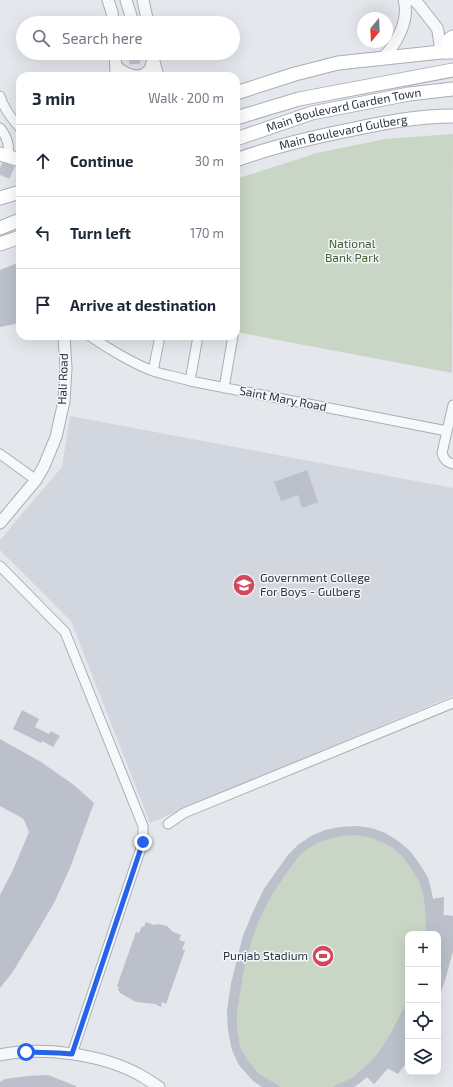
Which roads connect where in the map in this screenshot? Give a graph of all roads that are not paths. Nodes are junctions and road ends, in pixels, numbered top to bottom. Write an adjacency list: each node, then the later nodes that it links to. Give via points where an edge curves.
1 (108, 0): 6 (street)
2 (126, 0): 7 (street)
3 (143, 0): 8 (street)
4 (404, 0): 11 (street, via 406,6 400,33 390,51)
5 (414, 0): 10 (street, via 437,28)
6 (112, 16)
7 (130, 16)
8 (146, 16)
9 (453, 37): 10 (main road, via 448,42)
10 (447, 52): 11 (main road)
11 (382, 59): 20 (main road, via 338,64 295,74)
12 (115, 60): 16 (street)
13 (152, 60): 17 (street)
14 (154, 60): 18 (street)
15 (453, 70): 23 (main road, Main Boulevard Garden Town, via 299,99)
16 (116, 71)
17 (145, 72)
18 (157, 72)
19 (453, 90): 26 (main road, Main Boulevard Garden Town, via 409,94 312,113)
20 (240, 92)
21 (0, 96): 24 (street)
22 (453, 116): 30 (main road, Main Boulevard Gulberg, via 397,120 329,134)
23 (240, 117)
24 (16, 124)
25 (0, 128): 29 (street, via 8,140)
26 (250, 134): 27 (street); 28 (main road, Main Boulevard Garden Town)
27 (240, 135)
28 (240, 138)
29 (9, 157)
30 (240, 159)
31 (16, 193): 32 (main road)
32 (0, 198)
33 (16, 222): 34 (main road)
34 (0, 228)
35 (16, 239): 36 (main road)
36 (0, 244)
37 (64, 340): 49 (street, Hali Road, via 64,401 56,437)
38 (96, 340): 42 (street, Saint Mary Road)
39 (159, 340): 42 (street)
40 (197, 340): 43 (street)
41 (232, 340): 44 (street)
42 (153, 371): 43 (street, Saint Mary Road)
43 (190, 381): 44 (street, Saint Mary Road)
44 (224, 388): 46 (street, Saint Mary Road)
45 (453, 405): 46 (street)
46 (447, 431): 48 (street, via 442,453 447,462)
47 (0, 454): 49 (street)
48 (453, 464)
49 (36, 480): 50 (street, Hali Road)
50 (0, 523)
51 (0, 566): 54 (street, via 65,632 143,826 143,842)
52 (453, 703): 53 (street, via 184,813)
53 (168, 824)
54 (72, 1054): 55 (street, via 26,1052); 56 (street, via 123,1067)
55 (0, 1055)
56 (159, 1087)

